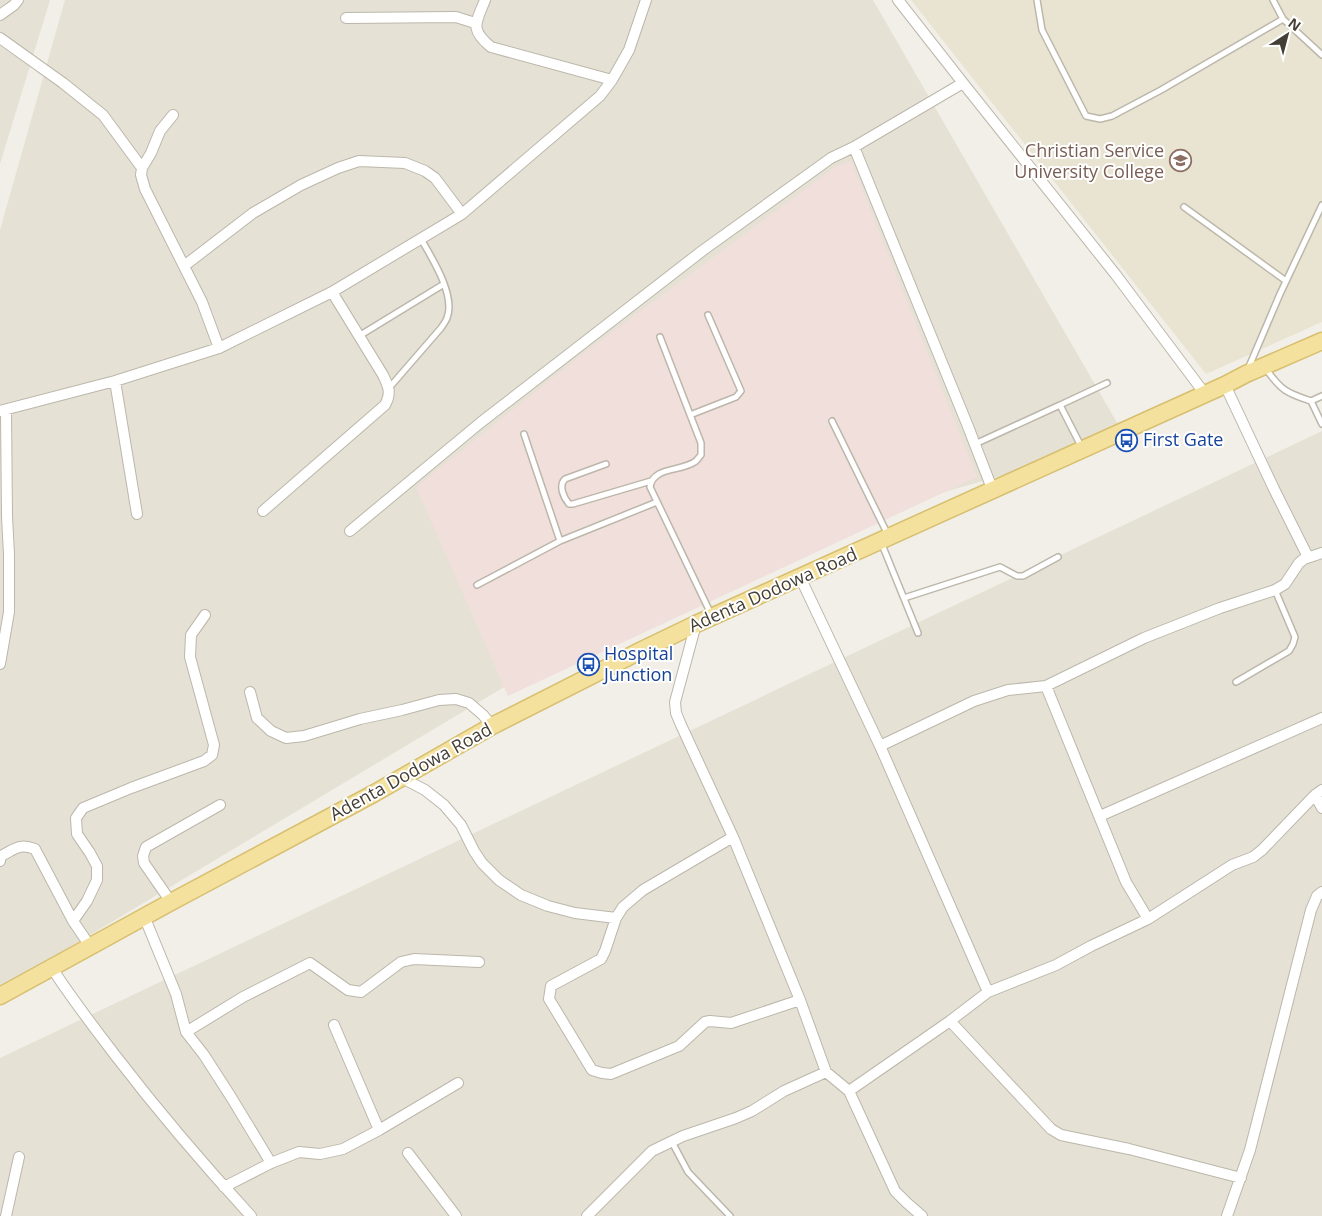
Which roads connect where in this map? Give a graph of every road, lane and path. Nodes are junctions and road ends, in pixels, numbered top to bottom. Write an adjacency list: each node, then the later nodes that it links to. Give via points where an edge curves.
1 (18, 0): 7 (street)
2 (485, 0): 10 (street)
3 (646, 0): 13 (street, via 629,50)
4 (898, 0): 14 (street)
5 (1037, 0): 9 (lane, via 1042,30 1086,116 1100,119 1161,90)
6 (1273, 0): 9 (lane)
7 (0, 15)
8 (346, 18): 10 (street, via 456,17)
9 (1283, 19): 12 (lane)
10 (475, 23): 13 (street, via 482,39 492,46)
11 (0, 38): 17 (street, via 103,115)
12 (1322, 55)
13 (612, 80): 20 (street, via 600,96)
14 (963, 83): 16 (street); 37 (street, via 1116,275)
15 (173, 115): 17 (street, via 160,131)
16 (854, 147): 46 (street); 54 (street, via 831,158 695,257 480,423)
17 (142, 168): 22 (street, via 145,189)
18 (1322, 205): 23 (lane)
19 (1184, 207): 23 (lane)
20 (462, 214): 21 (street); 22 (street, via 435,178 425,171 405,164 358,162 309,182 253,213)
21 (421, 238): 24 (lane); 25 (street)
22 (184, 266): 30 (street)
23 (1286, 281): 32 (lane)
24 (444, 284): 27 (lane); 36 (lane, via 449,307 447,318)
25 (332, 292): 27 (street); 30 (street)
26 (708, 315): 42 (lane, via 741,391 736,397)
27 (359, 336): 36 (street)
28 (660, 337): 42 (lane)
29 (1322, 341): 31 (main road, Adenta Dodowa Road)
30 (219, 348): 33 (street)
31 (1264, 366): 32 (main road, Adenta Dodowa Road); 39 (lane, via 1286,392)
32 (1246, 374): 35 (main road, Adenta Dodowa Road)
33 (115, 382): 41 (street); 53 (street)
34 (1107, 383): 40 (lane)
35 (1225, 385): 37 (main road, Adenta Dodowa Road); 59 (street)
36 (389, 388): 52 (street, via 385,404)
37 (1205, 394): 47 (main road, Adenta Dodowa Road)
38 (1322, 396): 39 (lane)
39 (1311, 401): 44 (lane)
40 (1060, 405): 46 (lane); 47 (lane)
41 (3, 411): 68 (street, via 9,612)
42 (690, 415): 49 (lane, via 701,443 701,455 694,462 657,475)
43 (832, 421): 55 (lane)
44 (1322, 424)
45 (524, 434): 56 (lane)
46 (974, 444): 50 (street)
47 (1083, 449): 50 (main road, Adenta Dodowa Road)
48 (606, 464): 49 (lane, via 562,482 569,504)
49 (651, 482): 51 (lane)
50 (993, 491): 55 (main road, Adenta Dodowa Road)
51 (657, 502): 56 (lane); 65 (lane)
52 (263, 511)
53 (137, 514)
54 (350, 531)
55 (885, 540): 60 (main road, Adenta Dodowa Road); 63 (lane)
56 (560, 541): 61 (lane)
57 (1322, 553): 59 (street)
58 (1058, 557): 63 (lane, via 1023,576 1000,566)
59 (1308, 557): 62 (street)
60 (800, 578): 65 (main road, Adenta Dodowa Road); 74 (street)
61 (477, 585)
62 (1276, 590): 69 (lane, via 1295,637 1293,644 1288,651); 70 (street, via 1144,638)
63 (904, 598): 67 (lane)
64 (205, 615): 87 (street, via 191,635 190,657 214,745 212,755 204,761 83,808 76,818 77,834 97,866 96,880)
65 (712, 617): 66 (main road, Adenta Dodowa Road)
66 (696, 624): 73 (main road, Adenta Dodowa Road); 80 (street, via 674,702 681,725)
67 (918, 633)
68 (0, 664)
69 (1236, 682)
70 (1046, 686): 74 (street, via 1008,690 974,701); 79 (street)
71 (250, 692): 73 (street, via 257,718 286,738 439,700 456,699 469,704)
72 (1322, 718): 79 (street)
73 (492, 726): 75 (main road, Adenta Dodowa Road)
74 (880, 746): 91 (street)
75 (402, 778): 83 (main road, Adenta Dodowa Road); 85 (street, via 444,805 461,825 482,863 521,895 575,913)
76 (1318, 792): 78 (street); 86 (street, via 1262,850 1232,865)
77 (220, 805): 83 (street, via 146,847 144,863)
78 (1322, 808)
79 (1100, 816): 86 (street, via 1126,882)
80 (733, 836): 85 (street, via 643,890 623,907); 93 (street)
81 (0, 861): 87 (street, via 1,856 19,846 35,849)
82 (1322, 892): 105 (street, via 1311,910)
83 (171, 902): 84 (main road, Adenta Dodowa Road)
84 (144, 916): 88 (main road, Adenta Dodowa Road); 96 (street, via 176,994)
85 (616, 918): 93 (street, via 601,959 551,986 549,999 592,1070 611,1074 679,1046 705,1022 731,1023)
86 (1148, 919): 91 (street, via 1056,965)
87 (73, 921): 88 (street)
88 (90, 946): 90 (main road, Adenta Dodowa Road)
89 (479, 962): 96 (street, via 414,959 401,962 361,992 348,990 310,962)
90 (52, 968): 92 (main road, Adenta Dodowa Road); 106 (street, via 69,995 169,1124)
91 (988, 992): 94 (street)
92 (0, 996)
93 (800, 1000): 97 (street)
94 (950, 1021): 99 (street); 105 (street, via 1056,1132)
95 (334, 1025): 100 (street)
96 (186, 1032): 104 (street, via 226,1088)
97 (826, 1072): 99 (street); 101 (street, via 784,1091 752,1111)
98 (458, 1083): 100 (street)
99 (849, 1091): 112 (street, via 896,1191)
100 (379, 1130): 104 (street, via 343,1149 320,1154 299,1152)
101 (671, 1141): 110 (street, via 652,1151); 111 (lane, via 688,1172)
102 (408, 1153): 109 (street)
103 (19, 1157): 107 (street)
104 (271, 1164): 106 (street)
105 (1241, 1178): 113 (street)
106 (224, 1187): 108 (street)
107 (6, 1216)
108 (251, 1216)
109 (456, 1216)
110 (587, 1216)
111 (730, 1216)
112 (922, 1216)
113 (1227, 1216)

